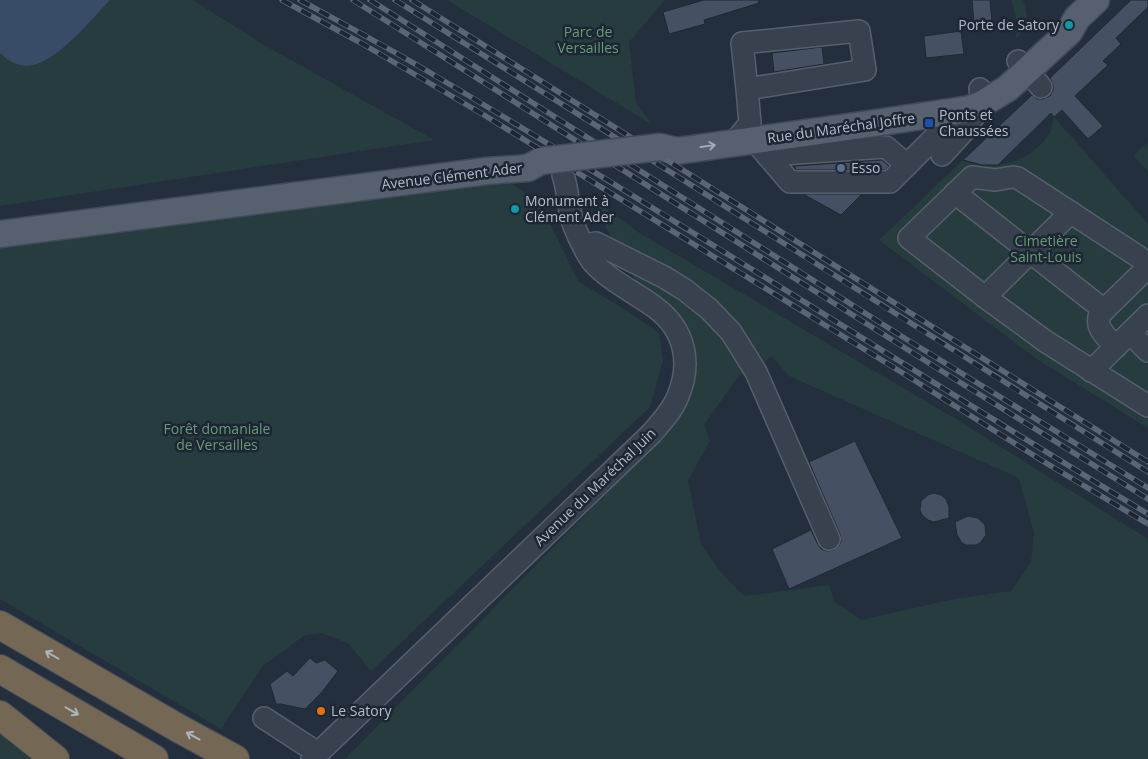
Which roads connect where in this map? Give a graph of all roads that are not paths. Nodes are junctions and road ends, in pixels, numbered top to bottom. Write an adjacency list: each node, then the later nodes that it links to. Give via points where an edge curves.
1 (1096, 0): 3 (main road, Rue du Maréchal Joffre, via 1029,73 1008,88)
2 (747, 89): 2 (street, via 742,43 859,31 865,70); 5 (street)
3 (981, 97): 4 (main road, Rue du Maréchal Joffre, via 970,109); 5 (main road, Rue du Maréchal Joffre, via 957,96 860,110); 6 (street, via 964,132)
4 (956, 111): 5 (main road, Rue du Maréchal Joffre); 8 (street)
5 (755, 140): 7 (main road, Rue du Maréchal Joffre, bridge, via 677,151 660,147); 8 (street, via 886,147); 8 (street, via 790,182 890,182)
6 (942, 155)
7 (541, 161): 12 (main road, Avenue Clément Ader, via 510,157); 13 (main road, Avenue Clément Ader, via 528,168)
8 (908, 165)
9 (563, 175): 14 (street, Avenue du Maréchal Juin, via 572,220)
10 (954, 193): 11 (street, via 972,177 1018,178); 15 (street); 16 (street, via 909,238)
11 (1071, 212): 15 (street); 17 (street, via 1146,264 1144,272)
12 (0, 221)
13 (0, 234)
14 (583, 245): 23 (street, via 596,243 664,277 709,309 731,332 756,372); 28 (street, Avenue du Maréchal Juin, via 591,260 657,309 678,333 686,357 678,398 652,433)
15 (1031, 253): 16 (street); 17 (street)
16 (985, 297): 21 (street)
17 (1104, 310): 19 (street, via 1098,318 1100,330)
18 (1148, 315): 19 (street)
19 (1123, 340): 20 (street); 21 (street)
20 (1148, 351)
21 (1091, 371): 22 (street)
22 (1148, 406)
23 (829, 539)
24 (0, 625): 31 (highway, one-way to 24)
25 (0, 669): 30 (highway, one-way to 30)
26 (0, 715): 29 (highway)
27 (264, 718): 28 (street)
28 (315, 756)
29 (55, 759)
30 (154, 759)
31 (236, 759)

